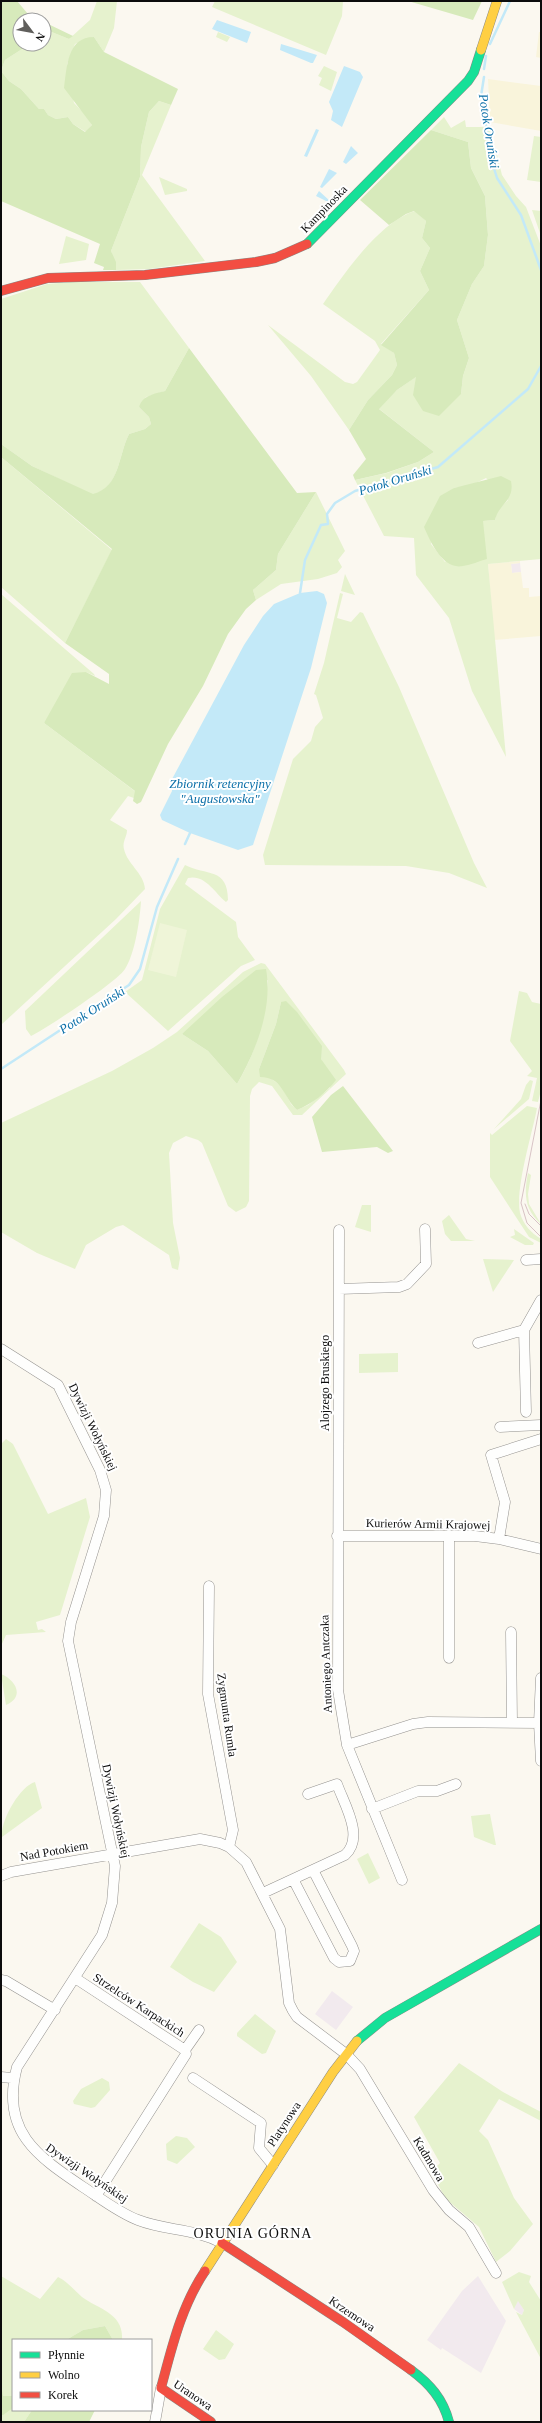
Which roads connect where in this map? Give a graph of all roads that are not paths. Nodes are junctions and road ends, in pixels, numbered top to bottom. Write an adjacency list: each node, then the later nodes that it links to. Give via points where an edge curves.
1 (497, 1): 2 (street, Kampinoska, via 474,72 468,81 306,245 275,258 256,262 145,275 48,278)
2 (1, 291)
3 (425, 1229): 7 (street, via 426,1264 407,1284 399,1287)
4 (339, 1230): 7 (street, Alojzego Bruskiego)
5 (541, 1259): 6 (street)
6 (526, 1260)
7 (339, 1289): 17 (street, Alojzego Bruskiego)
8 (541, 1300): 9 (street)
9 (524, 1330): 10 (street); 12 (street)
10 (478, 1343)
11 (1, 1349): 32 (street, Dywizji Wołyńskiej, via 58,1385 100,1470 106,1490 104,1516 68,1641)
12 (526, 1412)
13 (541, 1426): 14 (street)
14 (500, 1427)
15 (541, 1439): 18 (street, via 491,1455 505,1502)
16 (448, 1535): 17 (street, Kurierów Armii Krajowej); 18 (street, Kurierów Armii Krajowej); 22 (street)
17 (337, 1536): 26 (street, Antoniego Antczaka, via 338,1690)
18 (499, 1539): 19 (street, Kurierów Armii Krajowej)
19 (541, 1549)
20 (209, 1586): 31 (street, Zygmunta Rumla, via 208,1686 233,1830)
21 (511, 1632): 24 (street)
22 (449, 1658)
23 (541, 1678): 25 (street)
24 (512, 1722): 25 (street); 26 (street, via 413,1724)
25 (540, 1723): 27 (street)
26 (347, 1745): 30 (street, Antoniego Antczaka)
27 (541, 1761)
28 (456, 1784): 30 (street, via 437,1791 418,1791)
29 (308, 1794): 33 (street, via 337,1784 355,1834 348,1852)
30 (372, 1809): 36 (street, Antoniego Antczaka)
31 (230, 1847): 32 (street, via 220,1842 200,1839); 37 (street, via 246,1862)
32 (112, 1853): 34 (street, Nad Potokiem); 39 (street, Dywizji Wołyńskiej, via 115,1884 108,1921)
33 (313, 1870): 35 (street); 35 (street, via 352,1946 354,1951 350,1961 339,1962 334,1958)
34 (1, 1876)
35 (293, 1879): 37 (street)
36 (402, 1880)
37 (263, 1893): 44 (street, via 280,1929 289,2003 296,2017)
38 (541, 1928): 44 (street, Platynowa, via 385,2018 360,2036)
39 (75, 1978): 41 (street, Dywizji Wołyńskiej); 43 (street, Strzelców Karpackich)
40 (1, 1980): 41 (street)
41 (54, 2010): 46 (street, Dywizji Wołyńskiej, via 16,2067)
42 (199, 2030): 43 (street)
43 (185, 2050): 49 (street, Strzelców Karpackich, via 186,2054)
44 (346, 2054): 48 (street, Platynowa); 51 (street, Kadmowa, via 360,2069 440,2201 469,2227)
45 (1, 2077): 46 (street)
46 (12, 2078): 49 (street, Dywizji Wołyńskiej, via 8,2107 13,2125 22,2140 41,2159)
47 (193, 2078): 48 (street, via 261,2123 259,2148)
48 (273, 2165): 50 (street, Platynowa)
49 (96, 2196): 50 (street, Dywizji Wołyńskiej, via 136,2220 206,2235)
50 (222, 2243): 52 (street, Platynowa, via 194,2286 185,2306); 55 (street, Krzemowa, via 414,2372 432,2387 445,2406)
51 (496, 2273)
52 (161, 2388): 53 (street, Platynowa); 54 (street, Uranowa)
53 (155, 2422)
54 (211, 2422)
55 (449, 2422)

